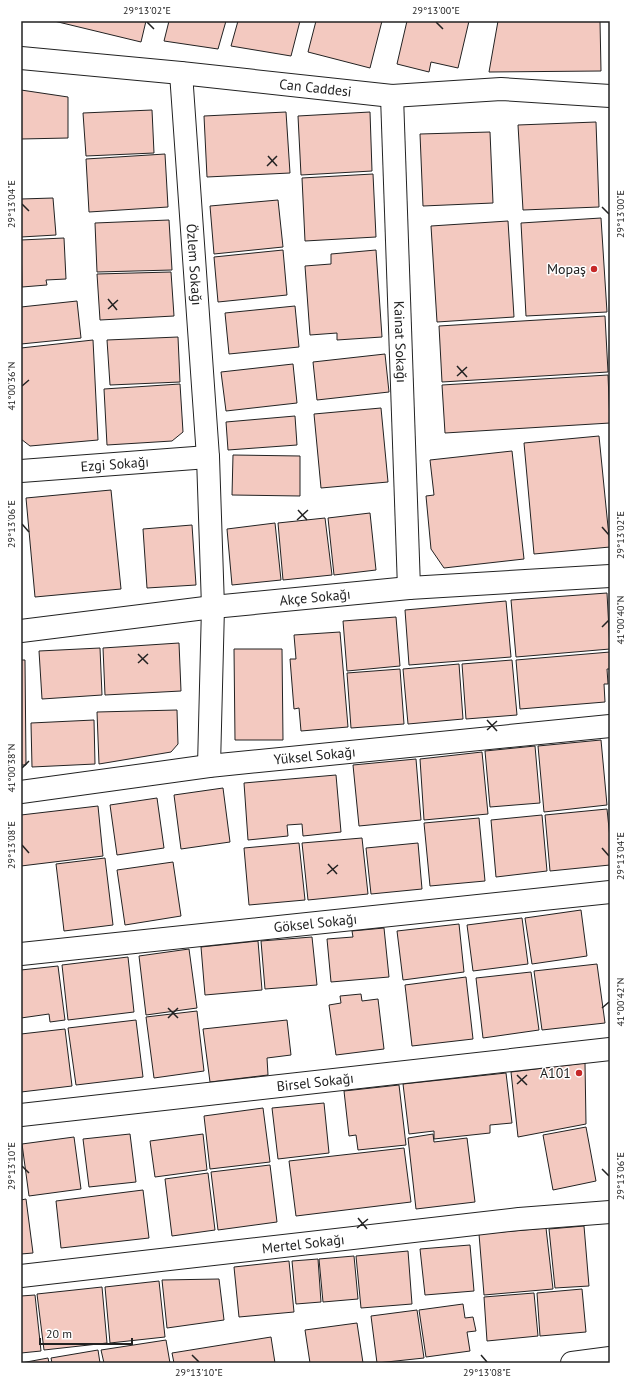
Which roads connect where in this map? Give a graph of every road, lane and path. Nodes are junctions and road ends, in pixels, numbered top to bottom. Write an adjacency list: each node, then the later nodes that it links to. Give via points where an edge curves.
1 (21, 58): 2 (street, Can Caddesi)
2 (181, 73): 3 (street, Can Caddesi); 5 (street, Özlem Sokağı)
3 (392, 96): 4 (street, Can Caddesi, via 501,89); 8 (street, Kainat Sokağı)
4 (610, 96)
5 (208, 456): 6 (street, Ezgi Sokağı); 9 (street, Özlem Sokağı)
6 (21, 471)
7 (610, 576): 8 (street, Akçe Sokağı)
8 (409, 588): 9 (street, Akçe Sokağı)
9 (214, 607): 10 (street, Akçe Sokağı); 12 (street, Özlem Sokağı)
10 (21, 631)
11 (610, 726): 12 (street, Yüksel Sokağı)
12 (209, 766): 13 (street, Yüksel Sokağı)
13 (21, 792)
14 (610, 892): 15 (street, Göksel Sokağı)
15 (21, 954)
16 (610, 1049): 17 (street, Birsel Sokağı)
17 (21, 1115)
18 (610, 1212): 19 (street, Mertel Sokağı, via 519,1219)
19 (21, 1276)
20 (610, 1358): 21 (street)
21 (572, 1363)

